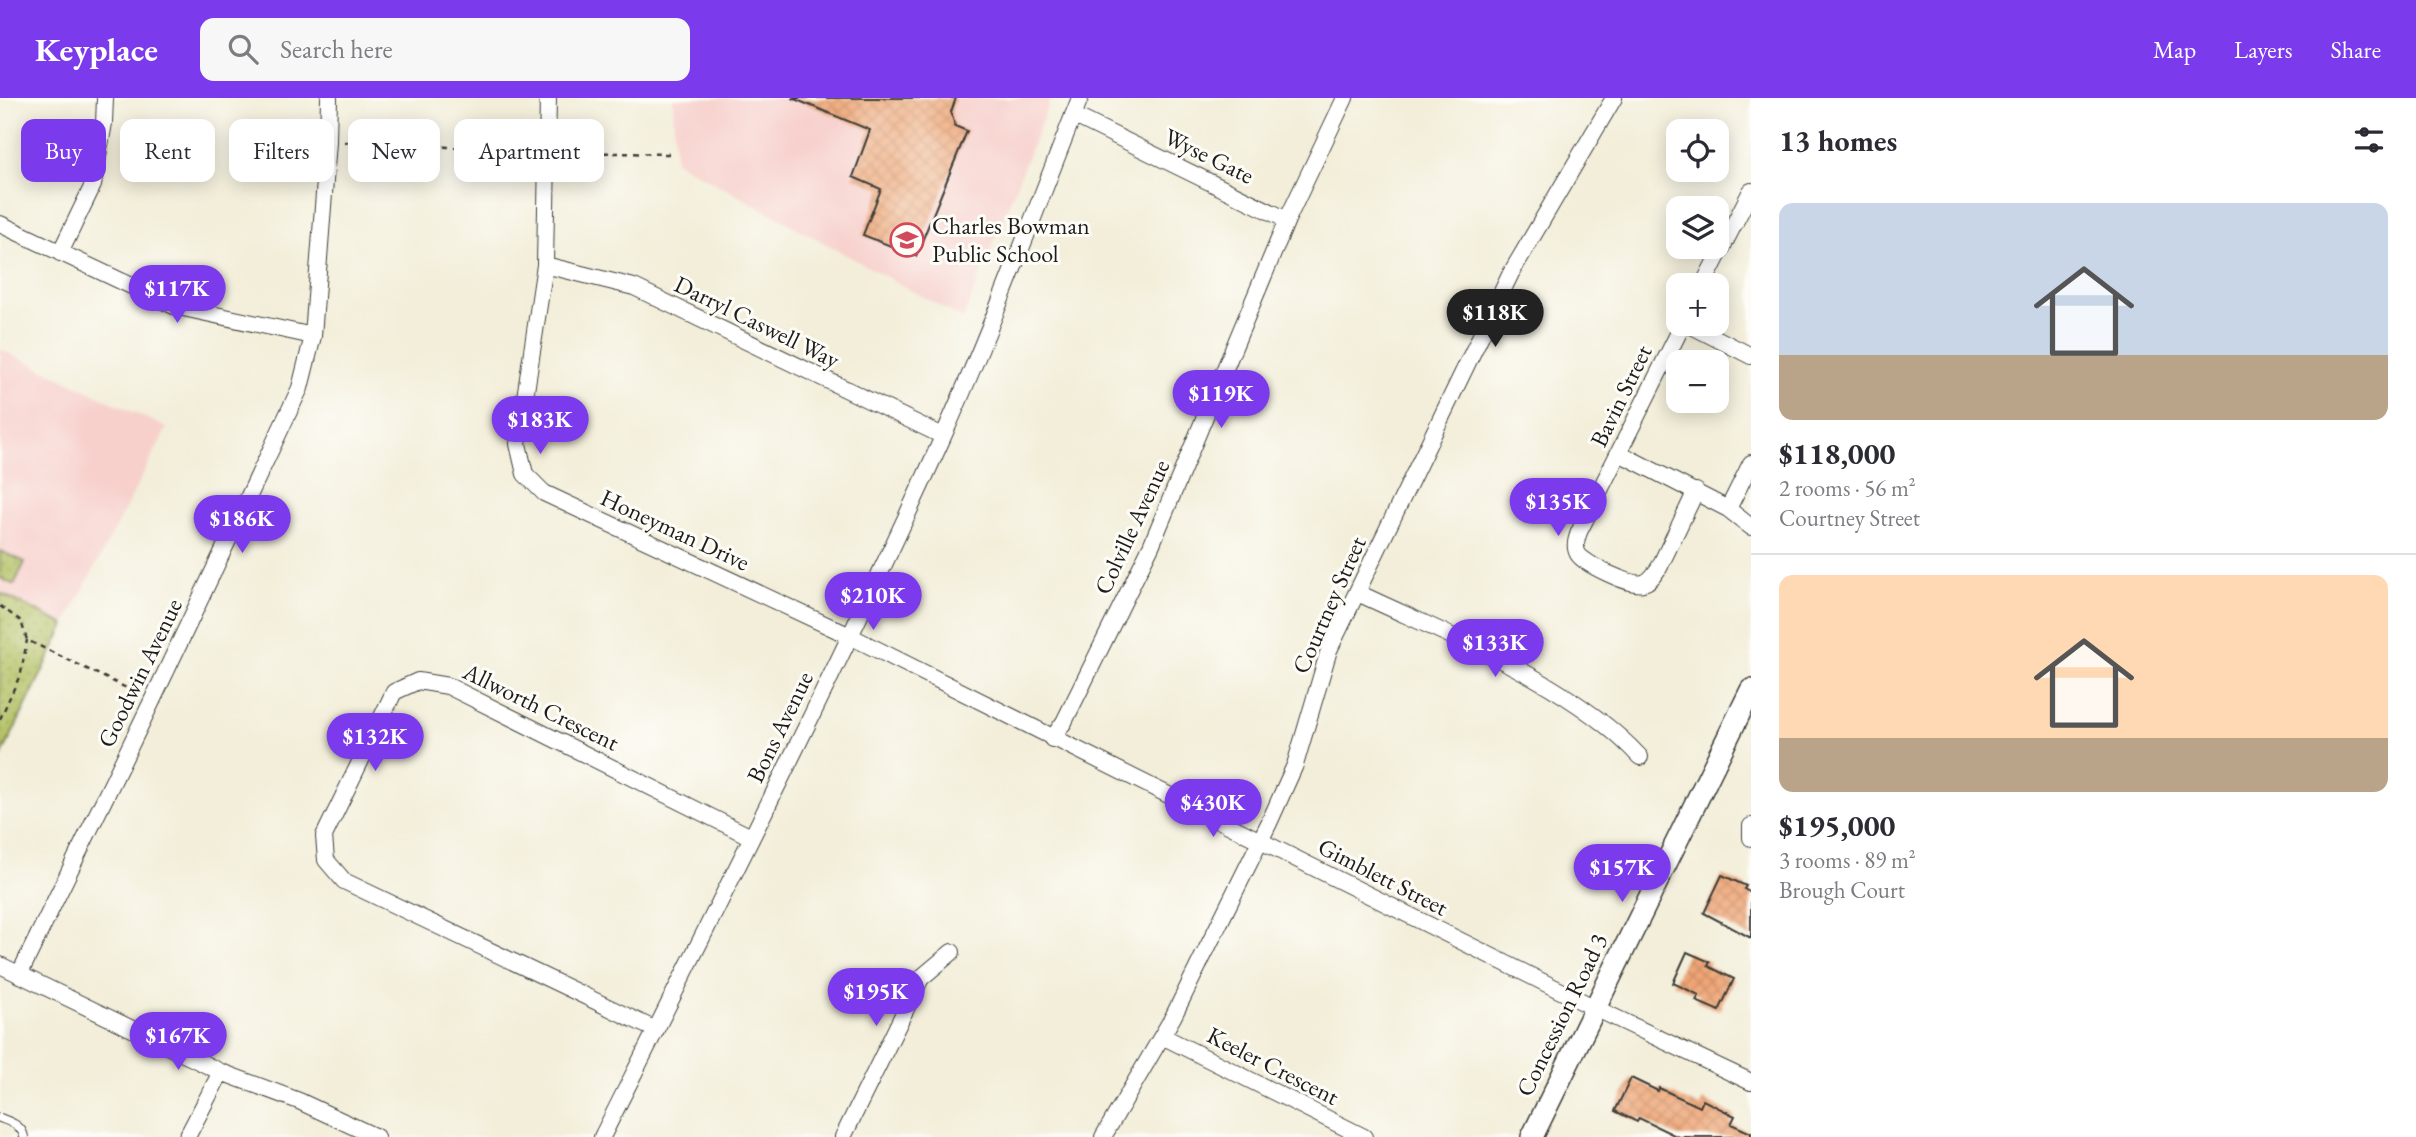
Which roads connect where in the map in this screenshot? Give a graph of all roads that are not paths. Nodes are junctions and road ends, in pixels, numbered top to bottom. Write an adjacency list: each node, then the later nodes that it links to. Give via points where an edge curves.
1 (105, 98): 11 (street, via 93,185)
2 (329, 98): 14 (street, Goodwin Avenue)
3 (548, 98): 12 (street, Honeyman Drive)
4 (1080, 98): 7 (street, Bons Avenue)
5 (1345, 98): 9 (street, Colville Avenue)
6 (1614, 98): 24 (street, Courtney Street, via 1511,273)
7 (1073, 115): 9 (street, Wyse Gate); 18 (street, Bons Avenue)
8 (1750, 197): 13 (street)
9 (1287, 220): 27 (street, Colville Avenue, via 1151,546)
10 (0, 224): 11 (street)
11 (60, 253): 14 (street, via 174,306)
12 (545, 265): 18 (street, Darryl Caswell Way, via 634,287); 25 (street, Honeyman Drive, via 518,444 525,474 544,493)
13 (1709, 273)
14 (313, 336): 35 (street, Goodwin Avenue, via 300,388)
15 (1677, 336): 19 (street, Bavin Street)
16 (1712, 336): 17 (street)
17 (1751, 356)
18 (943, 436): 25 (street, Bons Avenue)
19 (1619, 453): 21 (street); 21 (street, Bavin Street, via 1576,542 1584,560 1631,584 1652,578)
20 (1751, 463): 22 (street)
21 (1696, 491): 22 (street)
22 (1728, 509): 23 (street)
23 (1751, 527)
24 (1358, 593): 28 (street, via 1540,681 1622,738); 32 (street, Courtney Street, via 1329,650 1295,765)
25 (850, 636): 27 (street, Gimblett Street); 30 (street, Bons Avenue)
26 (1751, 690): 36 (street, Concession Road 3)
27 (1052, 739): 32 (street, Gimblett Street)
28 (1640, 757)
29 (1751, 826): 31 (street)
30 (751, 837): 37 (street, Bons Avenue); 37 (street, Allworth Crescent, via 448,687 418,681 394,692 324,836 326,860 344,881)
31 (1751, 838)
32 (1260, 841): 36 (street, Gimblett Street); 38 (street, Courtney Street)
33 (952, 952): 46 (street, via 922,978)
34 (0, 965): 35 (street)
35 (19, 975): 39 (street)
36 (1595, 1008): 40 (street, Gimblett Street); 49 (street, Concession Road 3)
37 (656, 1030): 45 (street, Bons Avenue)
38 (1163, 1036): 47 (street, Courtney Street); 48 (street, Keeler Crescent)
39 (221, 1072): 43 (street); 44 (street)
40 (1751, 1082)
41 (0, 1118): 42 (lane, via 15,1124)
42 (24, 1137)
43 (187, 1137)
44 (376, 1137)
45 (602, 1137)
46 (843, 1137)
47 (1103, 1137)
48 (1364, 1137)
49 (1532, 1137)

